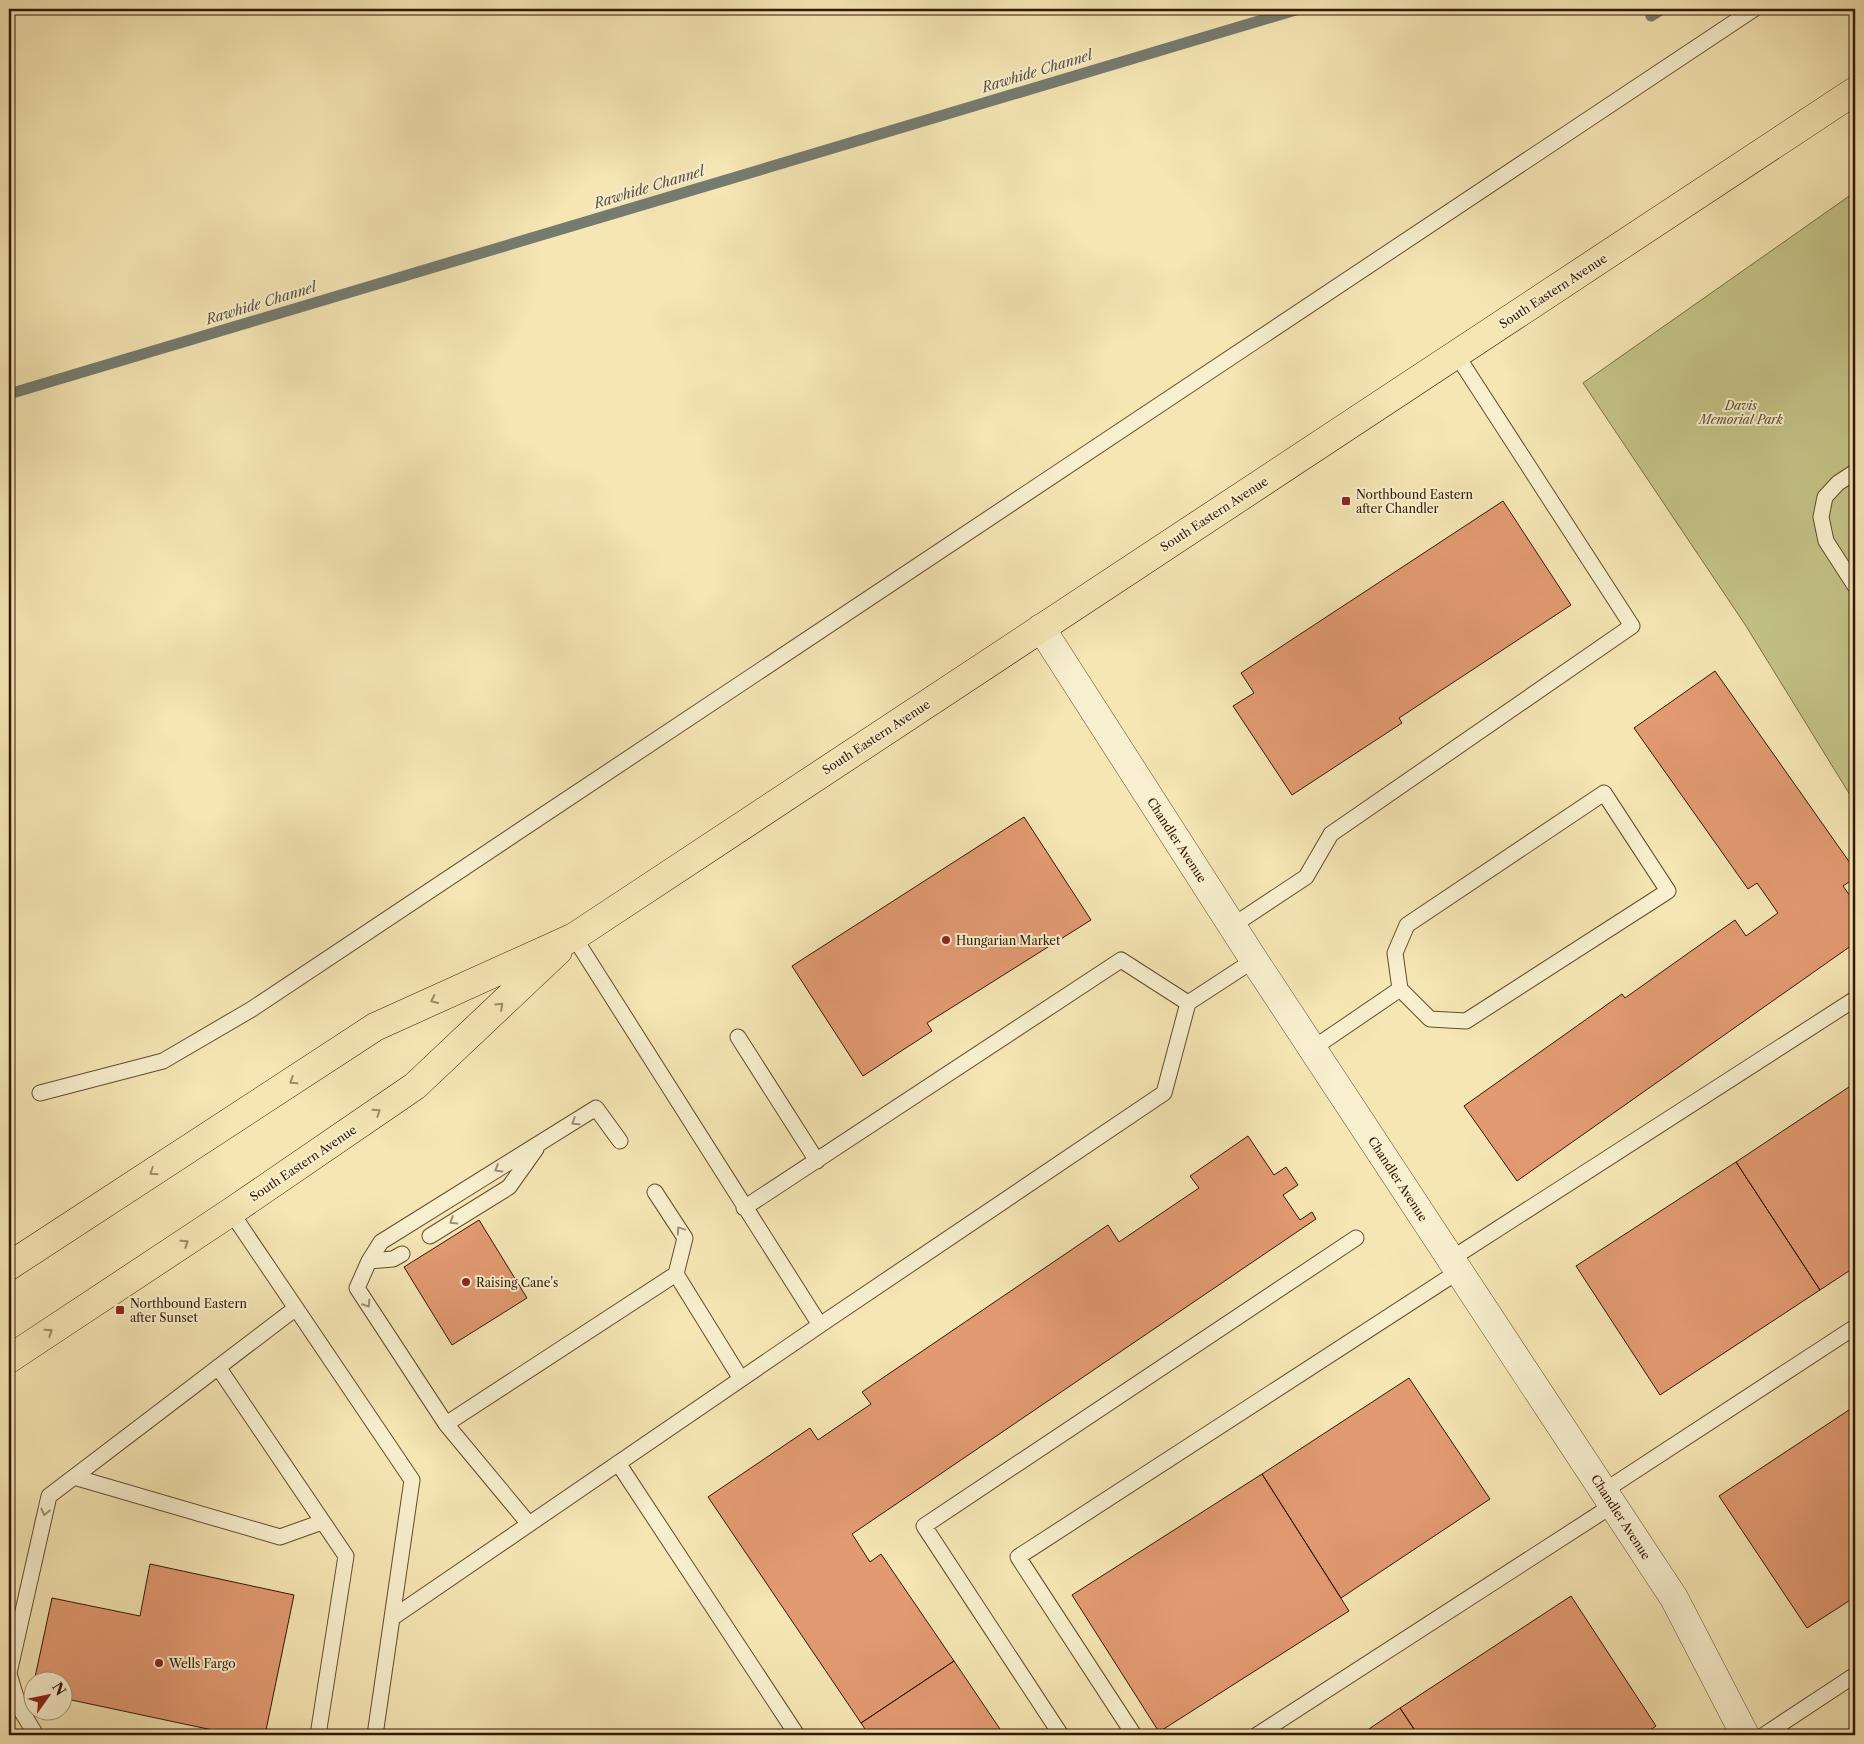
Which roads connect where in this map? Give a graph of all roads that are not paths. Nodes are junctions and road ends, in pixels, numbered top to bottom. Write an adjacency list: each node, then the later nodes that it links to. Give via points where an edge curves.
1 (1754, 9): 15 (lane, via 252,1009 162,1061)
2 (1855, 91): 3 (main road, South Eastern Avenue)
3 (1456, 354): 6 (main road, South Eastern Avenue); 7 (lane, via 1632,626 1330,834 1306,878)
4 (1855, 472): 5 (lane, via 1825,497 1820,517 1826,542)
5 (1855, 586)
6 (1041, 628): 7 (street, Chandler Avenue); 8 (main road, South Eastern Avenue)
7 (1232, 926): 9 (street, Chandler Avenue)
8 (574, 937): 20 (lane); 21 (main road, South Eastern Avenue, one-way to 8, via 415,1086); 27 (main road, South Eastern Avenue, one-way to 27, via 375,1027)
9 (1254, 960): 12 (lane); 14 (street, Chandler Avenue)
10 (1400, 989): 10 (lane, via 1395,953 1407,925 1604,793 1668,891 1466,1021 1430,1019); 14 (lane)
11 (1855, 999): 26 (lane)
12 (1188, 1004): 18 (lane, via 1121,960); 30 (lane, via 1164,1093)
13 (738, 1037): 18 (lane)
14 (1312, 1049): 26 (street, Chandler Avenue)
15 (40, 1093)
16 (620, 1141): 17 (lane, one-way to 17, via 596,1108)
17 (540, 1144): 22 (lane, one-way to 22, via 509,1187); 25 (lane, one-way to 25, via 381,1242)
18 (817, 1161): 20 (lane)
19 (655, 1192): 28 (lane, one-way to 19, via 685,1238)
20 (744, 1208): 30 (lane)
21 (231, 1212): 29 (lane); 32 (main road, South Eastern Avenue, one-way to 21)
22 (430, 1236)
23 (1356, 1238): 48 (lane, via 924,1526)
24 (402, 1254): 25 (lane, via 393,1259)
25 (369, 1261): 35 (lane, one-way to 35, via 357,1288)
26 (1455, 1265): 38 (street, Chandler Avenue); 49 (lane, via 1018,1557)
27 (9, 1266)
28 (676, 1274): 34 (lane); 35 (lane)
29 (296, 1308): 33 (lane); 41 (lane, via 412,1480)
30 (820, 1325): 34 (lane)
31 (1855, 1327): 38 (lane)
32 (9, 1359)
33 (218, 1367): 37 (lane); 39 (lane)
34 (741, 1379): 36 (lane)
35 (446, 1424): 40 (lane)
36 (618, 1463): 40 (lane); 47 (lane)
37 (74, 1476): 39 (lane, via 280,1537); 42 (lane, one-way to 42, via 49,1496)
38 (1609, 1498): 50 (lane); 51 (street, Chandler Avenue, via 1674,1598)
39 (322, 1522): 45 (lane, via 346,1556)
40 (529, 1524): 41 (lane)
41 (392, 1618): 46 (lane)
42 (9, 1673): 44 (lane, via 19,1707)
43 (1855, 1675): 52 (lane)
44 (36, 1735)
45 (318, 1735)
46 (375, 1735)
47 (797, 1735)
48 (1061, 1735)
49 (1134, 1735)
50 (1257, 1735)
51 (1745, 1735)
52 (1764, 1735)

